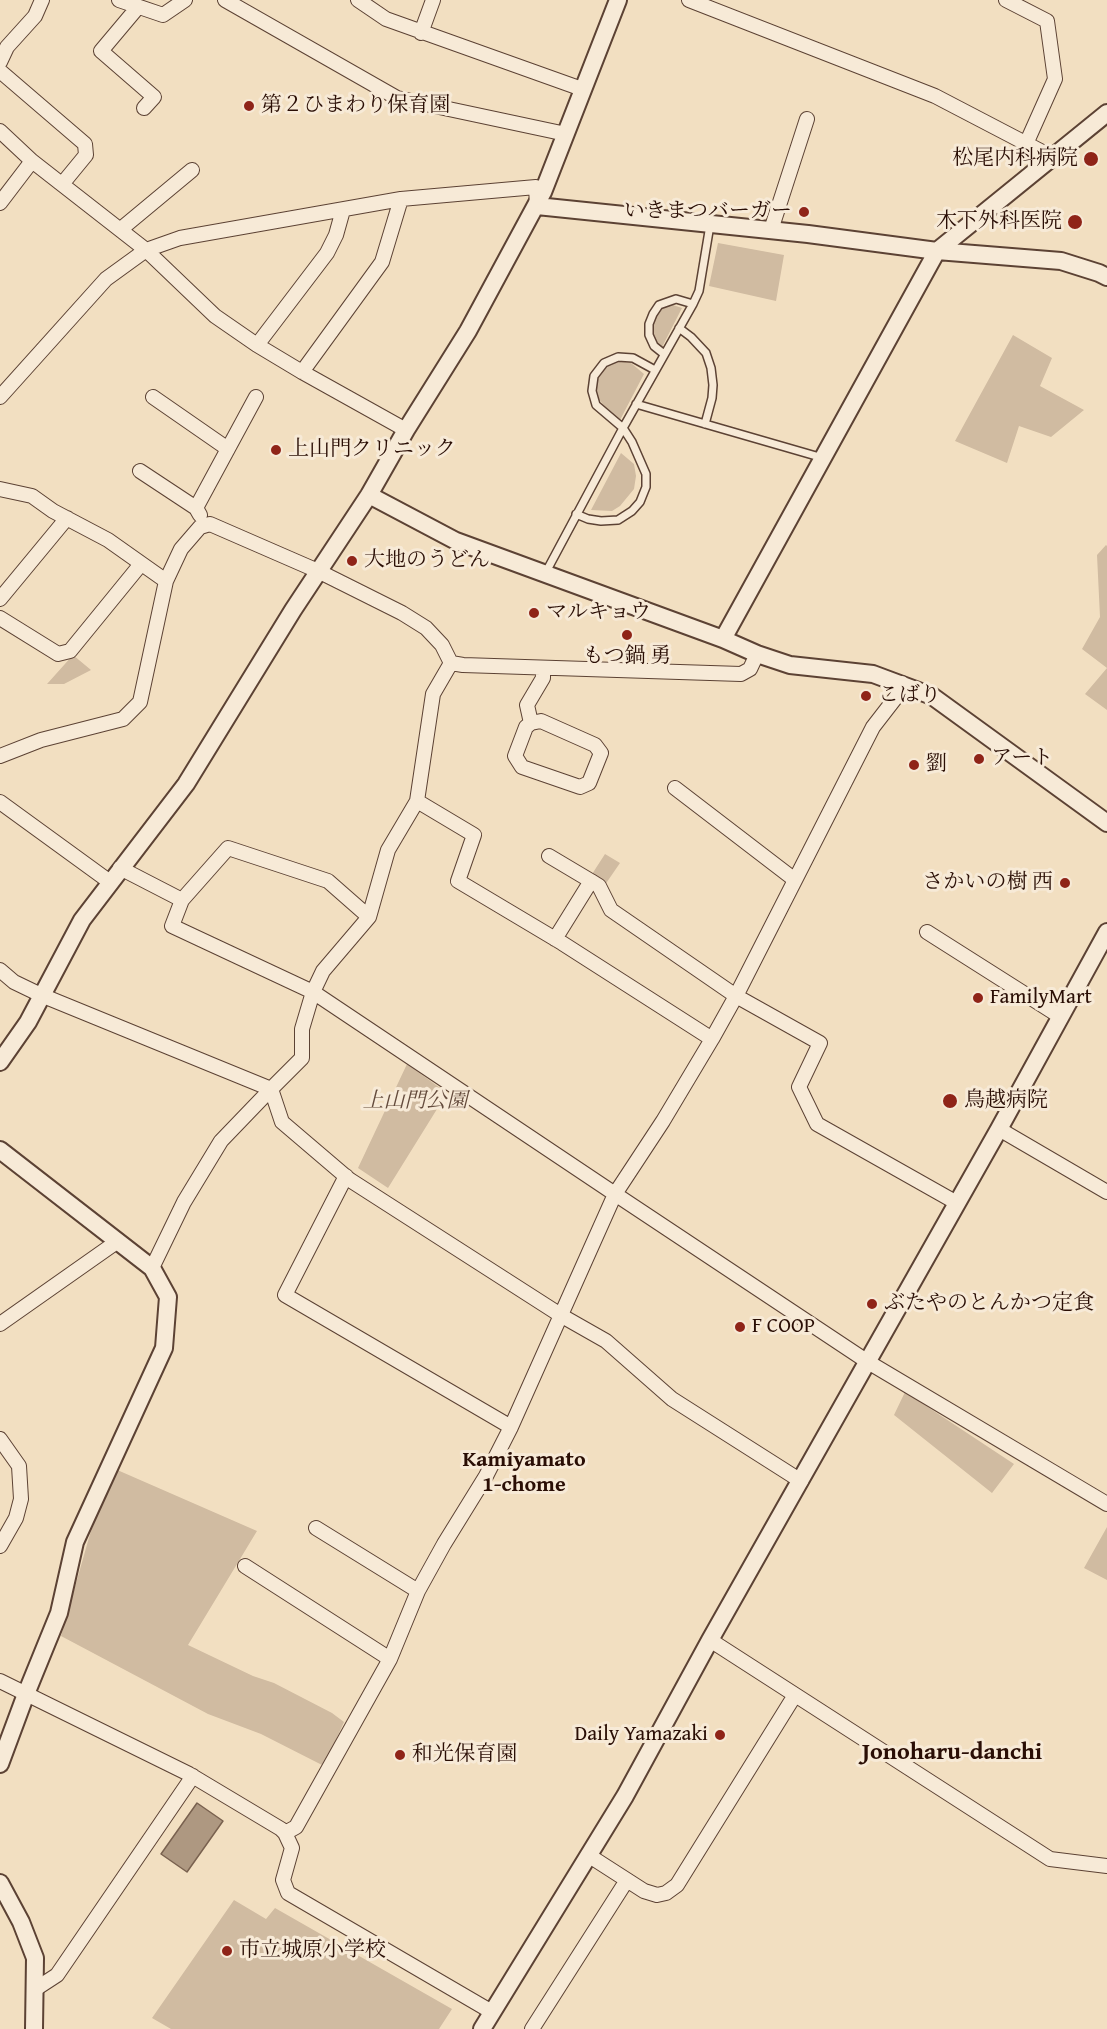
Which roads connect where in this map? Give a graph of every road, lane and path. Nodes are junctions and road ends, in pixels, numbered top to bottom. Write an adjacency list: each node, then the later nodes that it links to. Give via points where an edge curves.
1 (42, 0): 12 (street, via 35,16 7,47)
2 (119, 0): 10 (street)
3 (185, 0): 10 (street, via 163,15)
4 (225, 0): 19 (street, via 397,98)
5 (358, 0): 11 (street, via 386,19)
6 (433, 0): 11 (street)
7 (618, 0): 14 (street)
8 (689, 0): 20 (street, via 935,96)
9 (1006, 0): 20 (street, via 1047,21 1055,79)
10 (138, 7): 15 (street, via 101,51 158,92)
11 (421, 33): 14 (street)
12 (0, 62)
13 (0, 71): 24 (street, via 85,144 86,155)
14 (582, 89): 19 (street)
15 (144, 108)
16 (1107, 113): 21 (street)
17 (807, 119): 31 (street)
18 (0, 131): 22 (street)
19 (566, 134): 27 (street)
20 (1026, 144): 21 (street)
21 (1052, 157): 33 (street)
22 (32, 161): 24 (street); 26 (street)
23 (192, 170): 30 (street)
24 (63, 183): 30 (street)
25 (401, 200): 27 (street, via 536,187); 28 (street); 40 (street, via 382,262)
26 (0, 203)
27 (537, 206): 29 (street); 47 (street, via 468,331)
28 (343, 210): 32 (street, via 180,238); 37 (street, via 327,253)
29 (710, 225): 31 (street); 35 (lane, via 699,291)
30 (121, 230): 32 (street)
31 (771, 230): 33 (street)
32 (146, 250): 37 (street, via 215,316); 41 (street, via 106,279)
33 (937, 251): 34 (street, via 1062,261); 49 (street)
34 (1107, 277)
35 (693, 304): 36 (lane); 38 (lane, via 676,299 659,305 653,314 649,335)
36 (679, 328): 38 (lane); 45 (lane, via 706,353 711,368 712,398)
37 (257, 345): 40 (street)
38 (664, 354): 39 (lane)
39 (655, 370): 44 (lane); 46 (lane, via 633,358 618,357 604,363 594,375 592,391 596,405)
40 (302, 372): 47 (street)
41 (0, 397)
42 (153, 397): 48 (street)
43 (256, 397): 48 (street)
44 (636, 404): 45 (lane); 46 (lane)
45 (705, 424): 49 (lane)
46 (623, 428): 54 (lane); 54 (lane, via 646,474 640,502 618,520 601,521)
47 (406, 430): 52 (street)
48 (228, 449): 53 (street)
49 (823, 458): 63 (street)
50 (140, 471): 53 (street)
51 (0, 489): 55 (street, via 32,496)
52 (369, 495): 58 (street); 59 (street, via 456,541)
53 (196, 508): 56 (street)
54 (576, 514): 59 (lane)
55 (67, 518): 57 (street); 61 (street)
56 (205, 525): 58 (street); 60 (street, via 181,549)
57 (141, 564): 60 (street); 62 (street, via 70,651 58,654)
58 (318, 571): 65 (street, via 426,628 442,645); 75 (street, via 186,784)
59 (545, 575): 63 (street)
60 (166, 581): 69 (street, via 140,702 123,719 41,740)
61 (0, 599)
62 (0, 618)
63 (723, 639): 64 (street)
64 (757, 654): 66 (street, via 750,669 741,674); 67 (street, via 790,664 873,674)
65 (451, 663): 66 (street); 71 (street, via 433,694)
66 (543, 668): 68 (street, via 543,678 527,705)
67 (902, 683): 73 (street, via 932,696); 76 (street, via 873,727)
68 (531, 723): 68 (street, via 541,721 595,745 601,753 589,783 580,787 522,766 515,756)
69 (0, 756)
70 (675, 788): 76 (street)
71 (417, 801): 79 (street, via 388,850); 82 (street, via 474,835 458,881)
72 (0, 802): 75 (street)
73 (1107, 823)
74 (549, 856): 77 (street)
75 (115, 875): 78 (street); 85 (street, via 82,920)
76 (795, 880): 86 (street)
77 (591, 881): 82 (street); 86 (street, via 599,886 611,910)
78 (182, 900): 79 (street, via 228,848 328,881); 84 (street, via 172,926)
79 (369, 917): 84 (street, via 323,971)
80 (927, 932): 87 (street)
81 (1107, 932): 87 (street)
82 (555, 939): 88 (street)
83 (0, 970): 85 (street)
84 (313, 992): 90 (street, via 302,1029 302,1058); 95 (street)
85 (41, 996): 89 (street, via 28,1023); 90 (street)
86 (736, 996): 88 (street); 96 (street, via 820,1043 799,1087 818,1124)
87 (1060, 1017): 91 (street)
88 (712, 1039): 95 (street)
89 (0, 1062)
90 (271, 1089): 93 (street, via 282,1122); 98 (street, via 221,1141 184,1202)
91 (999, 1129): 94 (street); 96 (street)
92 (0, 1150): 97 (street)
93 (346, 1176): 99 (street); 102 (street, via 285,1295)
94 (1107, 1192)
95 (615, 1194): 99 (street); 101 (street)
96 (957, 1203): 101 (street)
97 (118, 1241): 98 (street); 100 (street)
98 (152, 1268): 113 (street, via 168,1297 164,1348 75,1542 59,1613)
99 (561, 1316): 102 (street); 104 (street, via 606,1341 672,1400)
100 (0, 1324)
101 (868, 1362): 104 (street); 105 (street)
102 (511, 1427): 109 (street)
103 (0, 1439): 107 (street, via 20,1466 21,1499 16,1518)
104 (801, 1481): 110 (street)
105 (1107, 1504)
106 (316, 1528): 109 (street)
107 (0, 1546)
108 (245, 1566): 111 (street)
109 (417, 1591): 111 (street)
110 (710, 1640): 114 (street); 118 (street, via 625,1796)
111 (390, 1659): 117 (street, via 296,1827)
112 (0, 1681): 113 (street)
113 (26, 1694): 115 (street); 116 (street)
114 (795, 1695): 119 (street, via 1050,1859); 120 (street, via 677,1886 657,1896)
115 (1, 1757)
116 (193, 1776): 117 (street); 122 (street, via 57,1975)
117 (285, 1833): 123 (street, via 292,1848 283,1880 288,1893)
118 (588, 1855): 120 (street); 123 (street)
119 (1107, 1866)
120 (627, 1880): 126 (street)
121 (0, 1883): 122 (street, via 35,1958)
122 (34, 1990): 124 (street)
123 (492, 2012): 125 (street)
124 (34, 2029)
125 (482, 2029)
126 (532, 2029)

